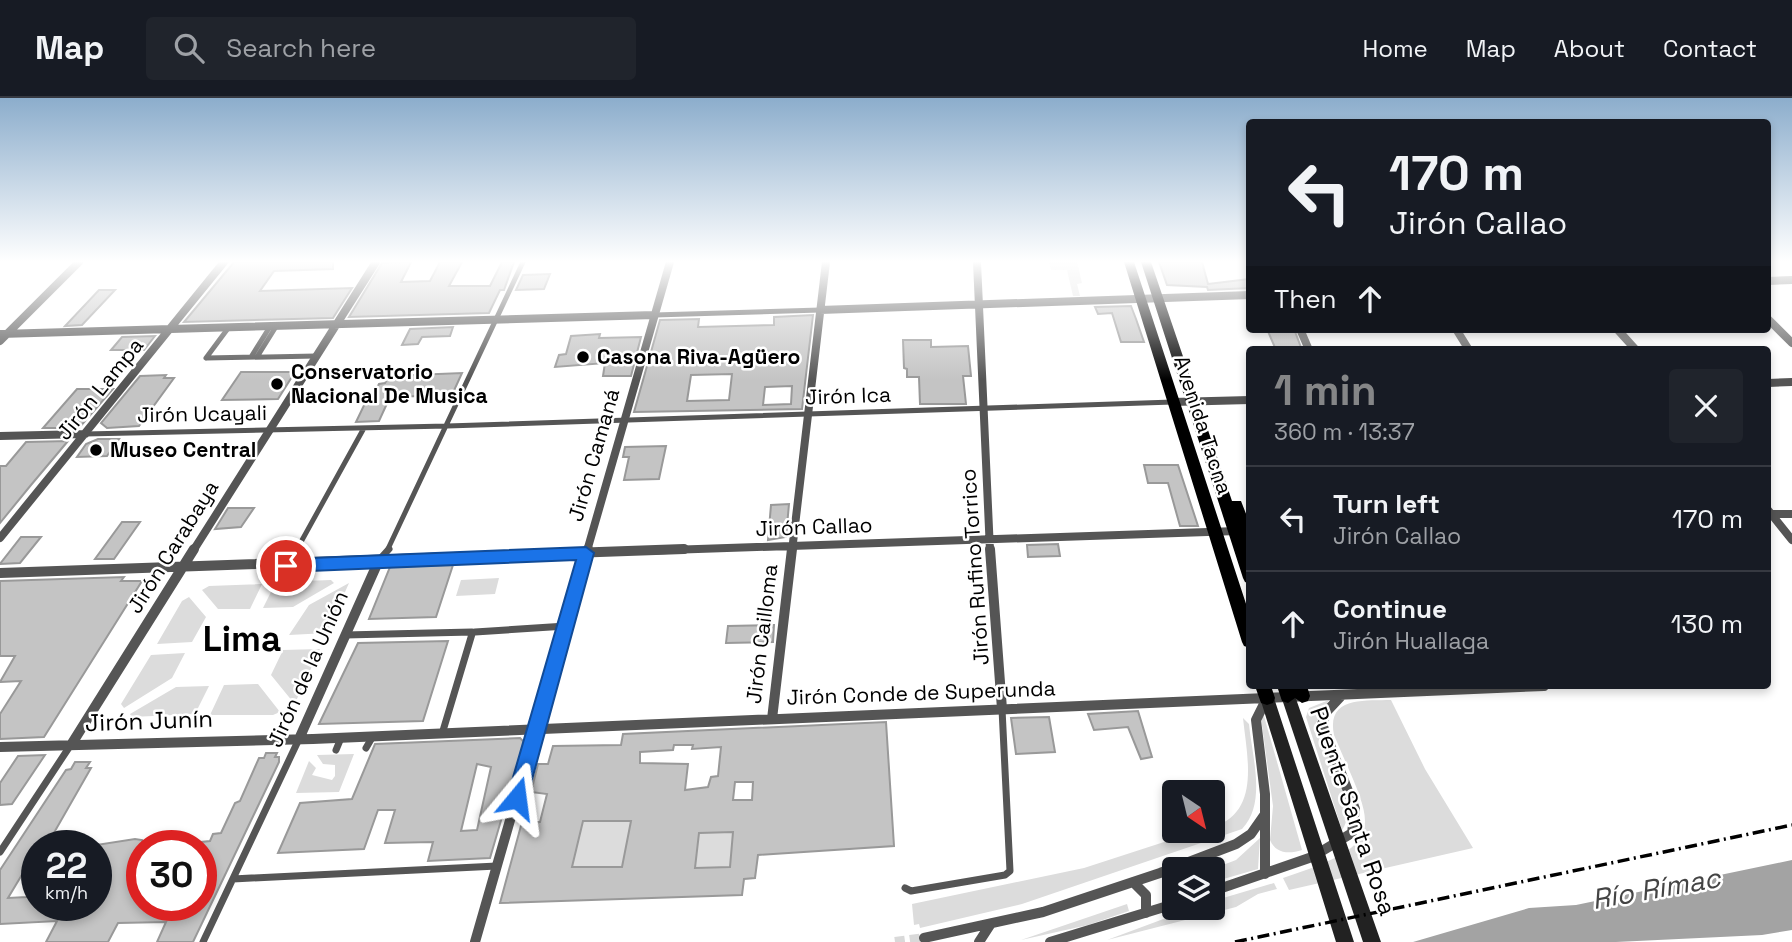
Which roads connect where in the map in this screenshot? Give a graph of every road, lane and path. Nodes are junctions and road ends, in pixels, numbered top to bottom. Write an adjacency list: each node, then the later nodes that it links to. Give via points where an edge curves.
1 (38, 301): 21 (street)
2 (193, 301): 19 (street, Jirón Lampa)
3 (351, 301): 16 (street, Jirón Carabaya)
4 (506, 301): 14 (street, Jirón de la Unión)
5 (658, 301): 13 (street, Jirón Camaná)
6 (821, 301): 12 (street, Jirón Cailloma)
7 (979, 301): 11 (street, Jirón Rufino Torrico)
8 (1101, 301): 11 (street)
9 (1138, 301): 31 (main road, Avenida Tacna)
10 (1163, 301): 30 (main road, Avenida Tacna)
11 (979, 306): 12 (street); 32 (street, Jirón Rufino Torrico)
12 (820, 310): 13 (street); 33 (street, Jirón Cailloma)
13 (654, 315): 14 (street); 34 (street, Jirón Camaná)
14 (498, 319): 16 (street); 35 (street, Jirón de la Unión)
15 (1771, 322): 23 (street)
16 (337, 323): 17 (street); 25 (street, Jirón Carabaya)
17 (274, 325): 18 (street); 26 (street)
18 (229, 327): 19 (street); 26 (street, via 206,358)
19 (172, 329): 21 (street); 38 (street, Jirón Lampa)
20 (1621, 333): 24 (street)
21 (4, 334): 22 (street)
22 (0, 341)
23 (1792, 343)
24 (1632, 346)
25 (316, 356): 26 (street); 37 (street, Jirón Carabaya)
26 (254, 357)
27 (1792, 382): 28 (street)
28 (1771, 383)
29 (1246, 400): 30 (street, Jirón Ica)
30 (1195, 401): 31 (street, Jirón Ica); 44 (main road, Avenida Tacna)
31 (1173, 402): 32 (street, Jirón Ica); 43 (main road, Avenida Tacna)
32 (983, 409): 33 (street, Jirón Ica); 45 (street, Jirón Rufino Torrico)
33 (810, 415): 34 (street, Jirón Ica); 48 (street, Jirón Cailloma)
34 (624, 421): 35 (street, Jirón Ica); 49 (street, Jirón Camaná)
35 (447, 426): 36 (street, Jirón Ucayali); 50 (street, Jirón de la Unión, via 389,549)
36 (364, 428): 37 (street, Jirón Ucayali); 51 (street, via 293,561)
37 (269, 430): 38 (street, Jirón Ucayali); 52 (street, Jirón Carabaya)
38 (85, 435): 39 (street, Jirón Ucayali); 46 (street, Jirón Lampa)
39 (0, 436)
40 (1771, 513): 41 (street)
41 (1792, 514)
42 (1771, 515): 47 (street)
43 (1215, 532): 44 (street, Jirón Callao); 45 (street, Jirón Callao); 55 (main road, Avenida Tacna)
44 (1244, 535)
45 (989, 537): 48 (street, Jirón Callao); 62 (street, Jirón Rufino Torrico)
46 (0, 538)
47 (1792, 540)
48 (792, 545): 49 (street, Jirón Callao); 63 (street, Jirón Cailloma)
49 (586, 553): 50 (street, Jirón Callao); 54 (street, Jirón Camaná)
50 (379, 560): 51 (street, Jirón Callao); 57 (street, Jirón de la Unión)
51 (286, 566): 52 (street, Jirón Callao)
52 (182, 569): 53 (street, Jirón Callao); 69 (street, Jirón Carabaya)
53 (0, 573)
54 (566, 626): 56 (street); 64 (street, Jirón Camaná)
55 (1246, 629)
56 (473, 633): 57 (street); 65 (street)
57 (345, 635): 68 (street, Jirón de la Unión)
58 (1449, 689): 61 (street, Jirón Conde de Superunda)
59 (1265, 692): 60 (street, Jirón Conde de Superunda); 62 (street, Jirón Conde de Superunda); 73 (street, via 1256,720); 74 (main road, Puente Santa Rosa)
60 (1293, 695): 61 (street, Jirón Conde de Superunda); 91 (main road, Puente Santa Rosa)
61 (1342, 695): 77 (street, via 1322,724 1355,809 1352,832 1312,856)
62 (1002, 709): 63 (street, Jirón Conde de Superunda); 81 (street, Jirón Rufino Torrico, via 1010,871 911,891)
63 (772, 719): 64 (street, Jirón Conde de Superunda)
64 (536, 729): 65 (street, Jirón Conde de Superunda); 76 (street, Jirón Camaná)
65 (442, 734): 66 (street, Jirón Conde de Superunda)
66 (373, 736): 67 (street, Jirón Conde de Superunda); 71 (street)
67 (341, 738): 68 (street, Jirón Conde de Superunda); 72 (street)
68 (299, 739): 69 (street, Jirón Junín); 78 (street, Jirón de la Unión)
69 (71, 745): 70 (street, Jirón Junín); 75 (street, Jirón Carabaya)
70 (0, 747)
71 (366, 748)
72 (336, 750)
73 (1265, 814): 77 (street); 79 (street, via 1251,834 1236,844)
74 (1306, 820): 90 (main road, Puente Santa Rosa)
75 (0, 852)
76 (497, 866): 78 (street); 87 (street, Jirón Camaná)
77 (1265, 874): 80 (street)
78 (233, 879): 86 (street, Jirón de la Unión)
79 (1133, 882): 83 (street, via 1147,895); 84 (street)
80 (1225, 887)
81 (905, 888)
82 (1162, 908): 83 (street)
83 (1146, 913): 89 (street)
84 (990, 925): 85 (street); 88 (street)
85 (924, 937)
86 (204, 942)
87 (475, 942)
88 (979, 942)
89 (1050, 942)
90 (1345, 942)
91 (1372, 942)

